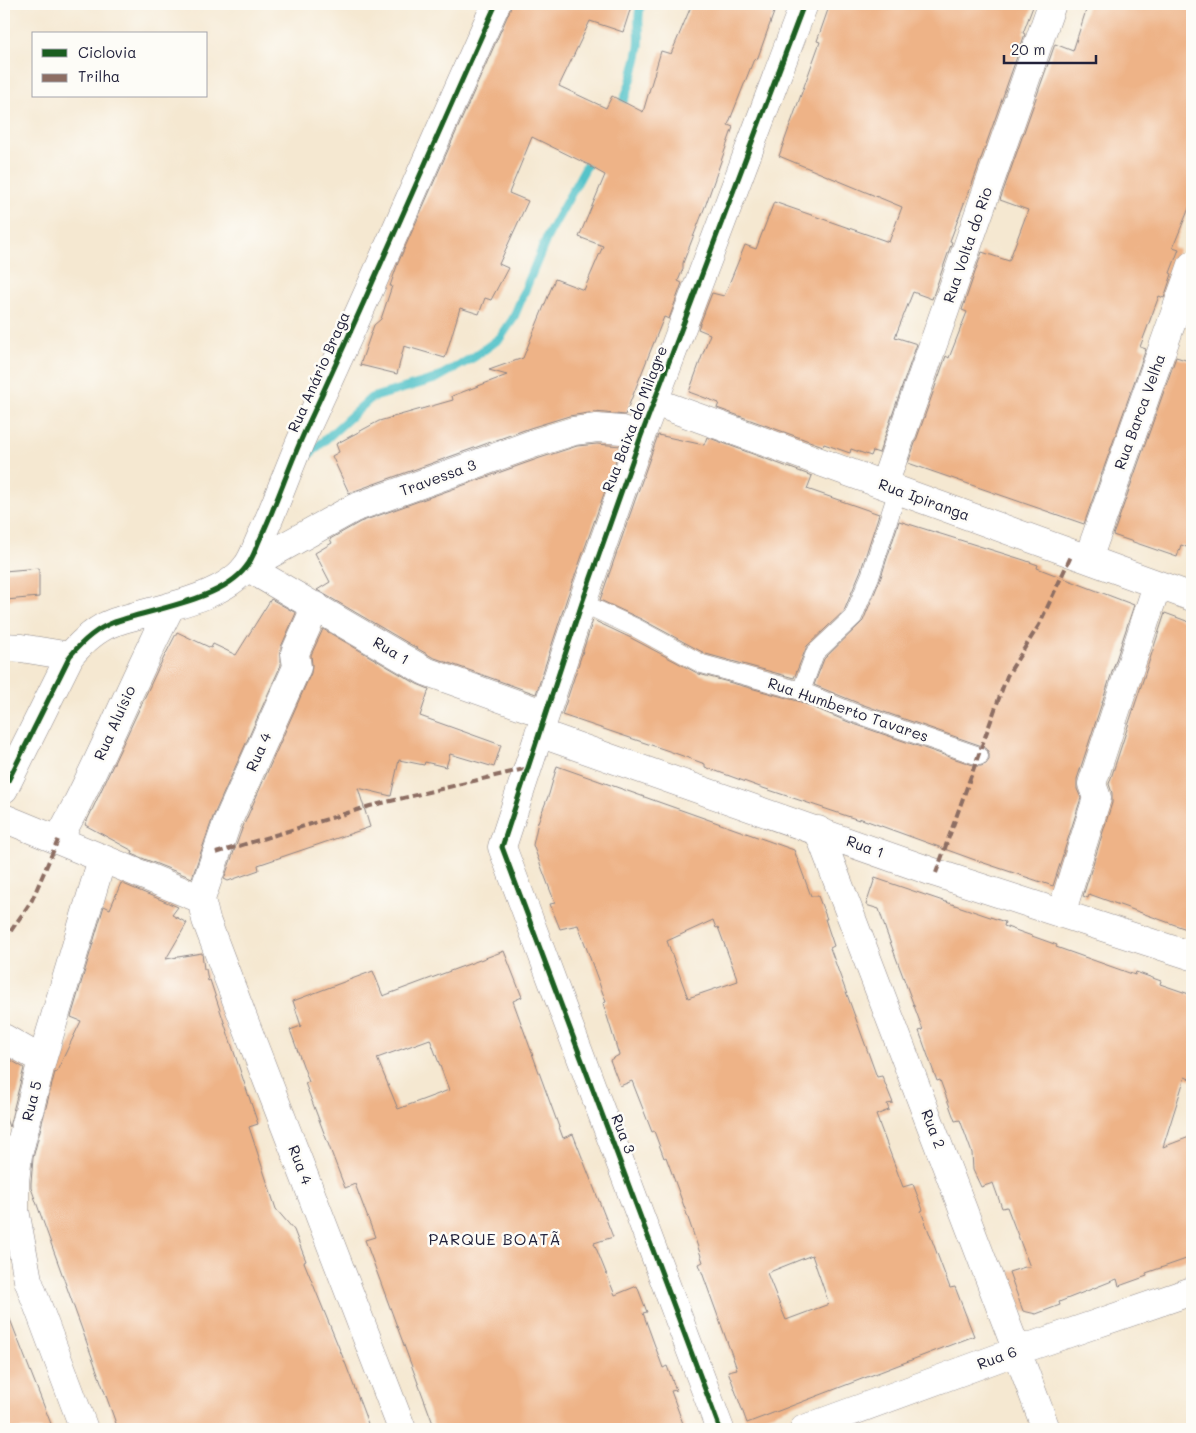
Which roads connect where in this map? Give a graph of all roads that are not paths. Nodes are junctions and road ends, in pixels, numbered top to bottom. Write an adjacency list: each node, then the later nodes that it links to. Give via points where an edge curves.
1 (496, 4): 9 (street, Rua Anário Braga)
2 (804, 4): 5 (street, Rua Baixa do Milagre)
3 (1052, 4): 7 (street, Rua Volta do Rio)
4 (1192, 265): 8 (street, Rua Barca Velha)
5 (655, 402): 6 (street, Rua Baixa do Milagre); 7 (street, Rua Ipiranga)
6 (641, 436): 9 (street, Travessa 3, via 622,430 597,428 535,442 354,508); 12 (street, Rua Baixa do Milagre)
7 (891, 488): 8 (street, Rua Ipiranga); 17 (lane, via 871,574 853,617 815,653)
8 (1088, 560): 10 (street, Rua Ipiranga)
9 (247, 567): 13 (street, Rua Anário Braga, via 216,591); 14 (street, Rua 1)
10 (1157, 585): 11 (street, Rua Ipiranga); 27 (street, via 1092,784 1097,798)
11 (1192, 597)
12 (582, 603): 17 (lane, Rua Humberto Tavares, via 702,664); 18 (street, Rua Baixa do Milagre)
13 (171, 606): 16 (street, Rua Anário Braga, via 110,624); 23 (street, Rua Aluísio, via 101,757)
14 (316, 606): 18 (street, Rua 1, via 425,671); 26 (street, Rua 4, via 295,653 297,667 231,814)
15 (4, 647): 16 (street)
16 (70, 656): 20 (street)
17 (801, 691): 19 (lane, Rua Humberto Tavares)
18 (542, 723): 22 (street, Rua 1); 24 (street, Rua Baixa do Milagre)
19 (979, 756)
20 (4, 789)
21 (4, 818): 23 (street)
22 (818, 830): 27 (street, Rua 1); 32 (street, Rua 2)
23 (58, 840): 25 (street)
24 (502, 847): 35 (street, Rua 3)
25 (102, 859): 26 (street); 30 (street, Rua 5)
26 (200, 899): 34 (street, Rua 4)
27 (1061, 914): 28 (street, Rua 1)
28 (1192, 956)
29 (4, 1038): 30 (street)
30 (42, 1060): 33 (street, Rua 5, via 18,1155 15,1210 28,1280)
31 (1192, 1291): 32 (street, Rua 6)
32 (1018, 1351): 36 (street, Rua 6); 37 (street, Rua 2)
33 (84, 1429)
34 (402, 1429)
35 (720, 1429)
36 (804, 1429)
37 (1046, 1429)

